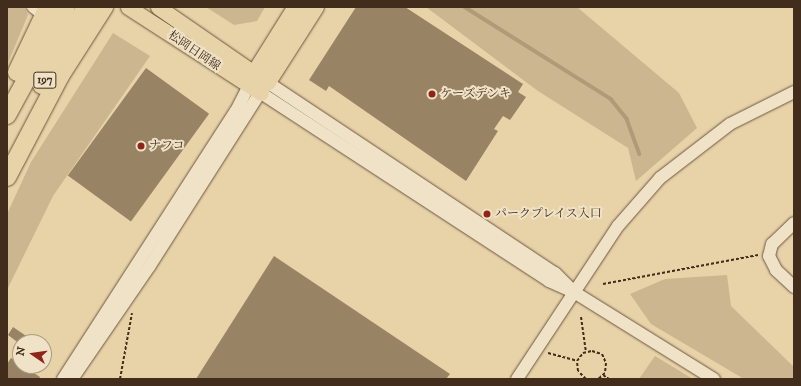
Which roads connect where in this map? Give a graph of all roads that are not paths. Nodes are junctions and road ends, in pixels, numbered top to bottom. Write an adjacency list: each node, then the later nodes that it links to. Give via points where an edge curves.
1 (66, 7): 12 (highway, 197)
2 (86, 7): 13 (highway, 197)
3 (104, 7): 14 (highway, via 60,76)
4 (128, 7): 9 (main road, 松岡日岡線)
5 (158, 7): 9 (main road, 松岡日岡線)
6 (297, 7): 9 (highway)
7 (315, 7): 9 (highway)
8 (42, 10): 11 (highway)
9 (258, 84): 17 (street, via 555,272); 18 (street); 19 (street, via 150,267)
10 (794, 92): 17 (street, via 730,124 672,167 633,206)
11 (7, 93)
12 (7, 115)
13 (7, 154)
14 (7, 177)
15 (794, 223): 16 (street, via 772,244 769,256 776,270)
16 (794, 286)
17 (574, 292): 20 (street); 21 (street)
18 (63, 379)
19 (72, 379)
20 (517, 379)
21 (714, 379)

